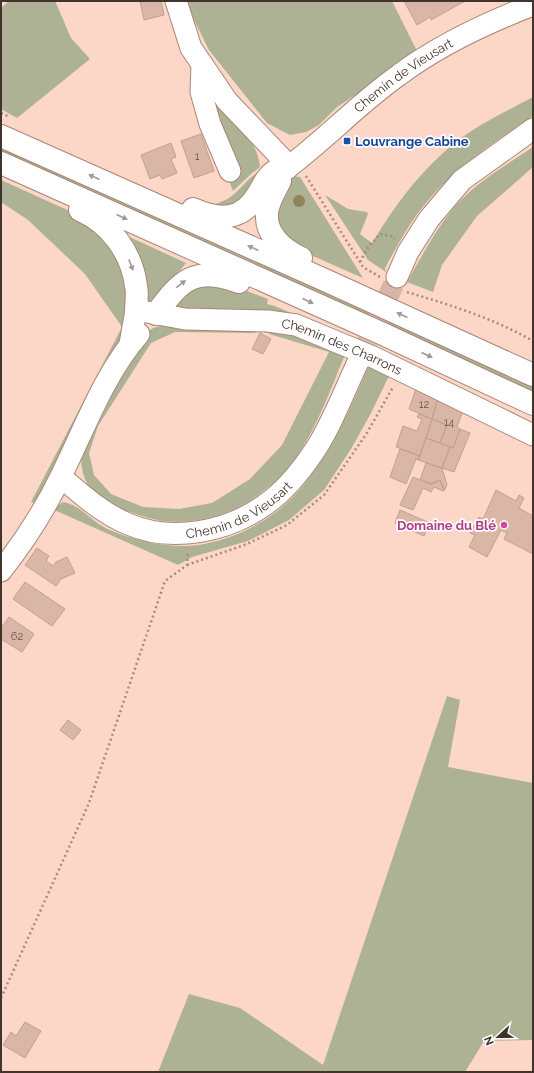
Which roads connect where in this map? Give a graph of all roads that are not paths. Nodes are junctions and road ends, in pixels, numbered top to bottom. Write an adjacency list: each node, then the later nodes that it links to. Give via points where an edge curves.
1 (176, 1): 3 (street, via 191,48)
2 (533, 5): 7 (street, Chemin de Vieusart, via 445,45 398,75)
3 (202, 64): 7 (street, via 227,102); 8 (street, via 201,92 210,124)
4 (8, 128): 10 (highway, one-way to 4)
5 (533, 129): 11 (street, via 462,180 429,219 408,252)
6 (1, 163): 9 (highway)
7 (291, 165): 10 (highway, via 276,170 267,179 251,205 232,216 220,218 204,214 155,192); 12 (highway, via 269,203 267,214 270,227 281,246 326,269)
8 (230, 171)
9 (36, 177): 13 (highway, one-way to 13); 14 (highway, one-way to 14, via 39,191 88,213 103,223 122,245)
10 (142, 199): 12 (highway, one-way to 10)
11 (397, 277)
12 (327, 281): 16 (highway, one-way to 12)
13 (273, 285): 14 (highway, one-way to 13, via 194,276 223,276 263,292); 17 (highway, one-way to 17)
14 (146, 312): 18 (street, Chemin des Charrons, via 185,319 268,321 296,325 373,357); 19 (street, via 86,422)
15 (359, 360): 19 (street, Chemin de Vieusart, via 314,452 292,481 266,504 245,517 217,528 190,534 157,532 129,524 99,508)
16 (533, 375)
17 (533, 404)
18 (533, 435)
19 (61, 477): 20 (street, via 20,547)
20 (1, 571)

